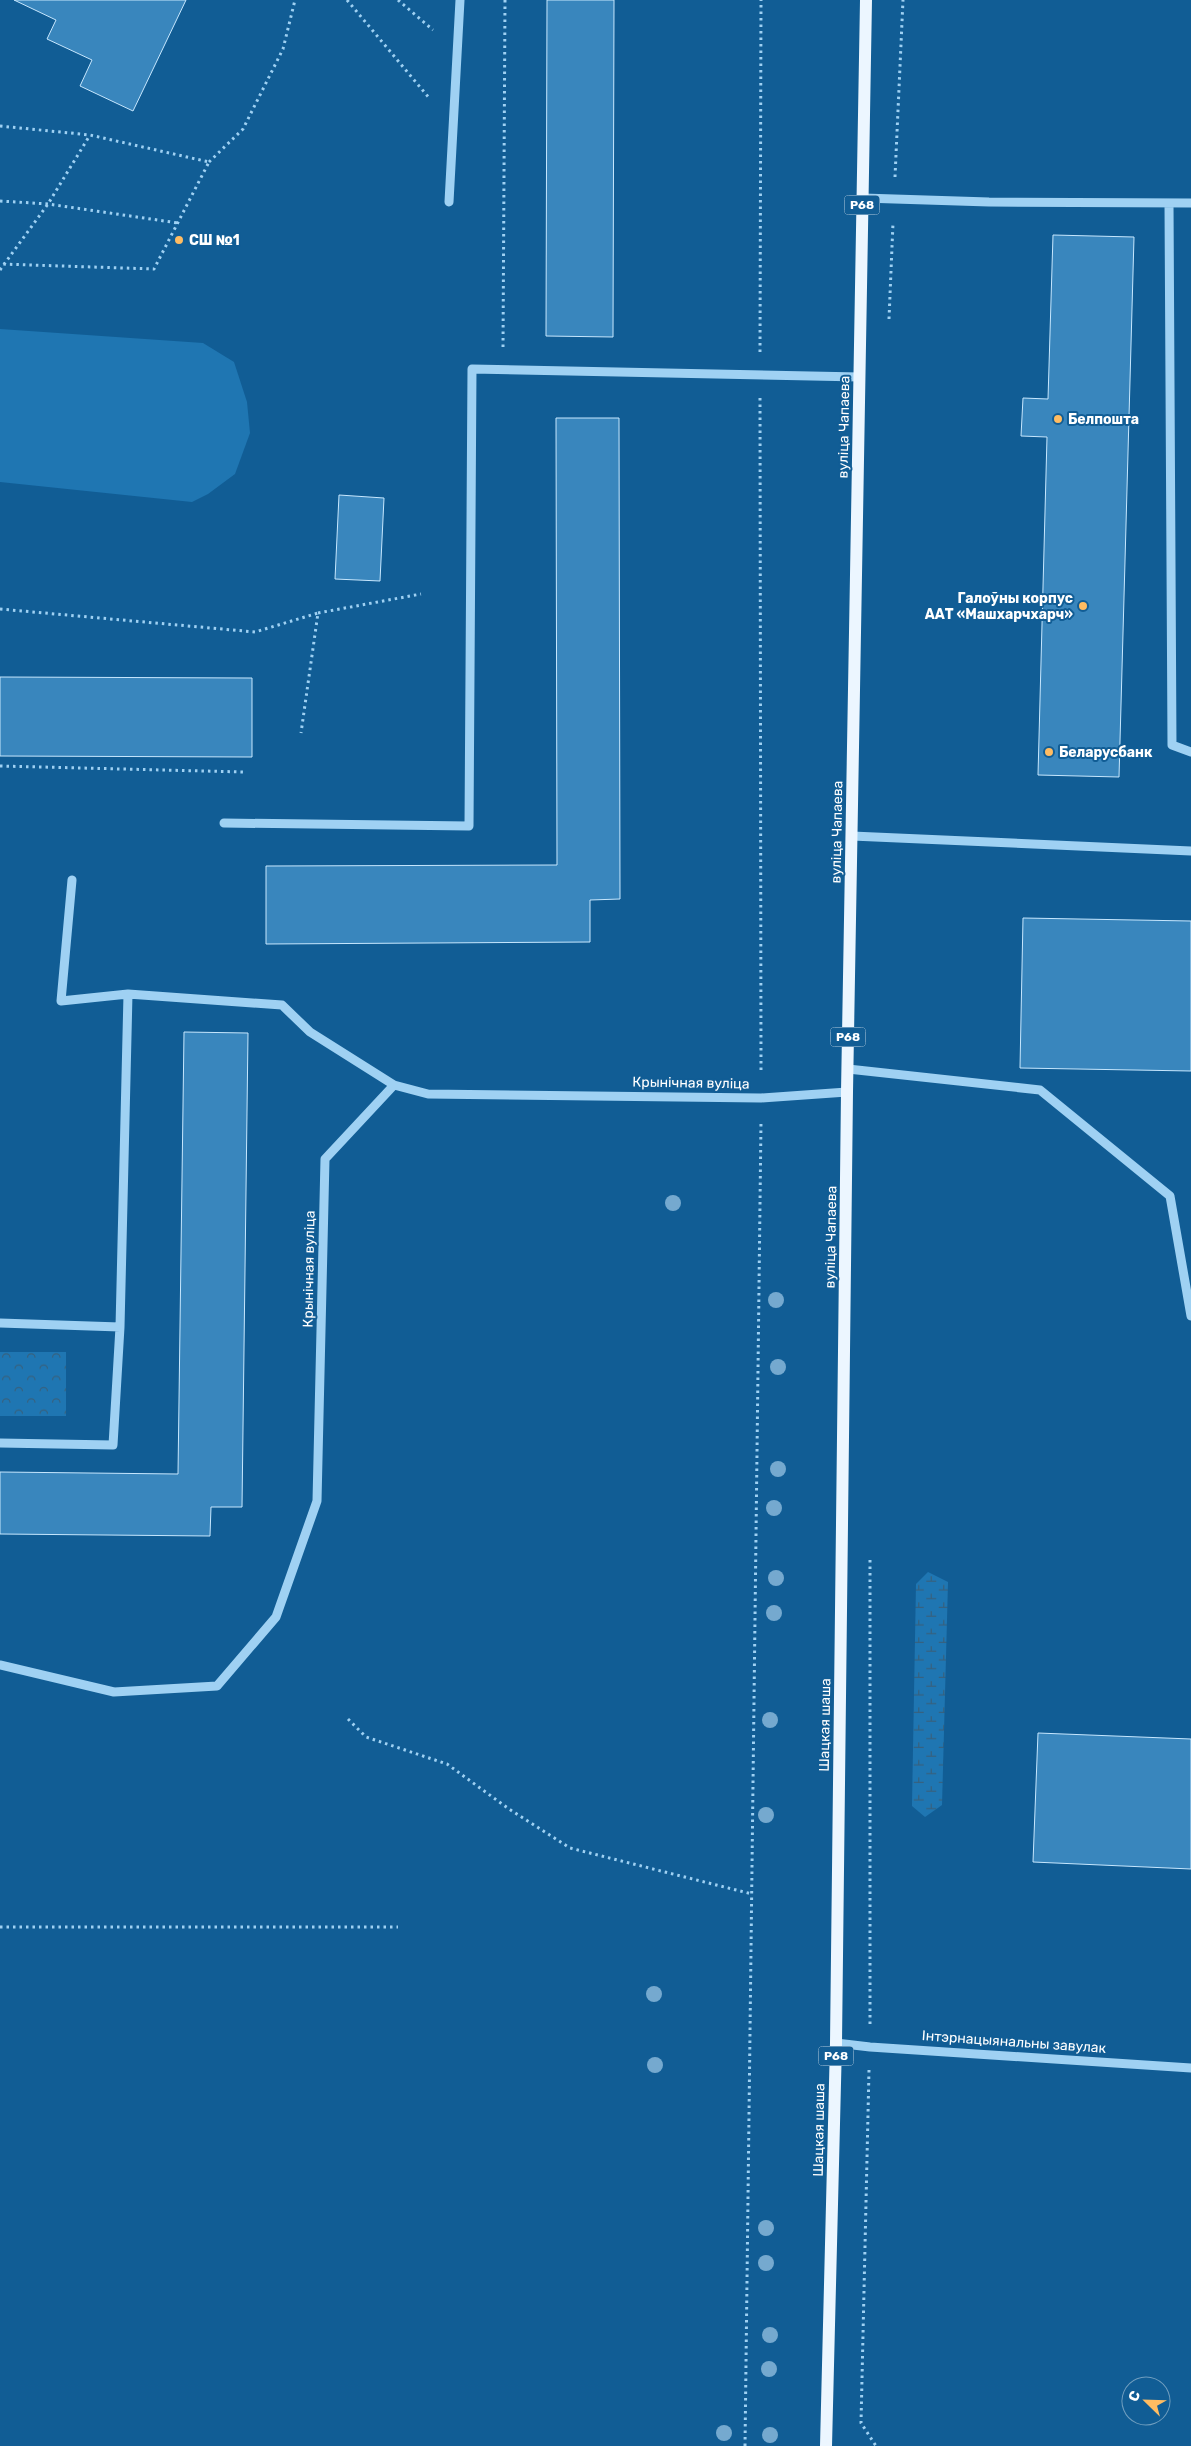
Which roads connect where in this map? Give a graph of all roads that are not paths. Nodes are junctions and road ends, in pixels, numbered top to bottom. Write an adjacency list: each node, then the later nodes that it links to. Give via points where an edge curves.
1 (460, 0): 4 (street)
2 (866, 0): 3 (main road, вуліца Чапаева / Р68)
3 (862, 198): 5 (street); 7 (main road, вуліца Чапаева / Р68)
4 (449, 202)
5 (1168, 203): 6 (street); 8 (street, via 1172,745)
6 (1191, 203)
7 (860, 376): 9 (street, via 472,369 469,826); 10 (main road, вуліца Чапаева / Р68)
8 (1191, 752)
9 (224, 823)
10 (852, 836): 11 (street); 14 (main road, вуліца Чапаева / Р68)
11 (1191, 851)
12 (72, 880): 13 (street, via 61,1001)
13 (128, 994): 15 (street, via 282,1005 310,1032); 19 (street)
14 (848, 1069): 16 (main road, вуліца Чапаева / Р68); 17 (street, via 1040,1090 1170,1196)
15 (394, 1085): 16 (street, Крынічная вуліца, via 428,1094 761,1098); 21 (street, Крынічная вуліца, via 325,1159 318,1501 276,1617 216,1686 114,1692)
16 (847, 1092): 22 (main road, вуліца Чапаева / Р68)
17 (1191, 1316)
18 (0, 1323): 19 (street)
19 (120, 1327): 20 (street, via 113,1445)
20 (0, 1443)
21 (0, 1665)
22 (840, 1665): 23 (main road, Шацкая шаша / Р68)
23 (836, 2042): 24 (street, Інтэрнацыянальны завулак, via 870,2047); 25 (main road, Шацкая шаша / Р68)
24 (1191, 2068)
25 (826, 2446)

